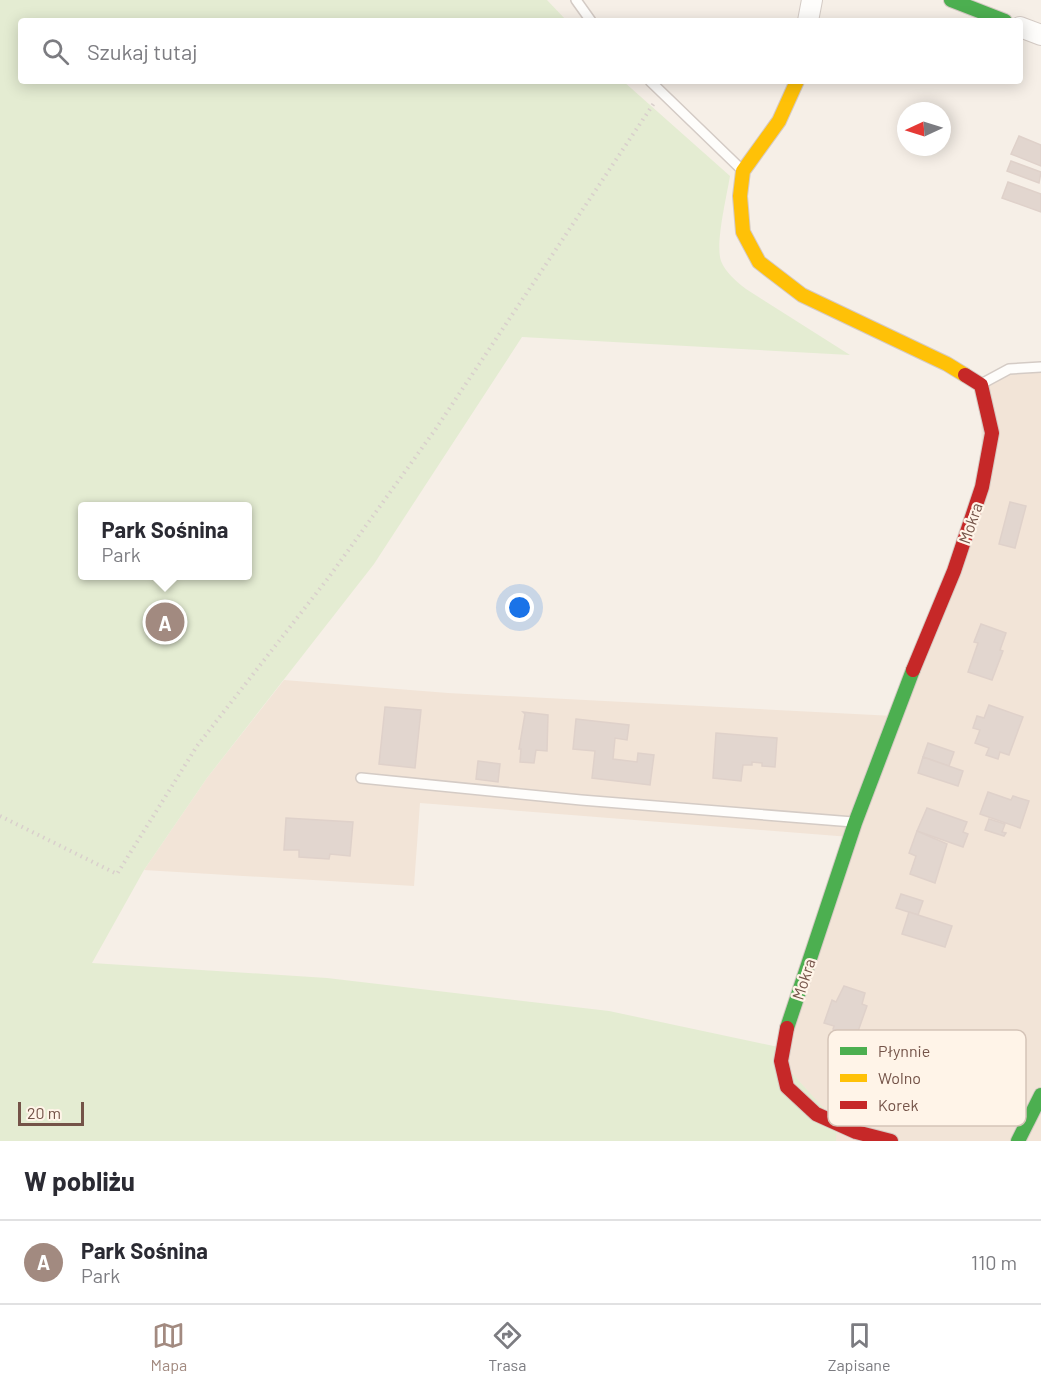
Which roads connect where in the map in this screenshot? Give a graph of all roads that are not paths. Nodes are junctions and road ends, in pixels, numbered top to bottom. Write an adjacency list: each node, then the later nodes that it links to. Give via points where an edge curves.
1 (576, 0): 4 (lane)
2 (812, 0): 5 (street)
3 (951, 0): 6 (street)
4 (589, 18)
5 (809, 18)
6 (997, 18)
7 (1023, 28): 8 (street)
8 (1041, 35)
9 (653, 84): 11 (lane)
10 (796, 84): 11 (street, via 779,121)
11 (743, 171): 13 (street, via 743,232 759,262 802,295)
12 (1041, 367): 13 (lane, via 1010,369)
13 (981, 384): 15 (street, Mokra, via 992,433 982,487 954,572)
14 (361, 778): 15 (lane)
15 (855, 823): 17 (street, Mokra, via 785,1034 781,1061 787,1087 816,1114)
16 (1041, 1095): 18 (street)
17 (828, 1119)
18 (1026, 1125)
19 (843, 1126): 21 (street, Mokra)
20 (1026, 1126): 22 (street)
21 (891, 1141)
22 (1018, 1141)

